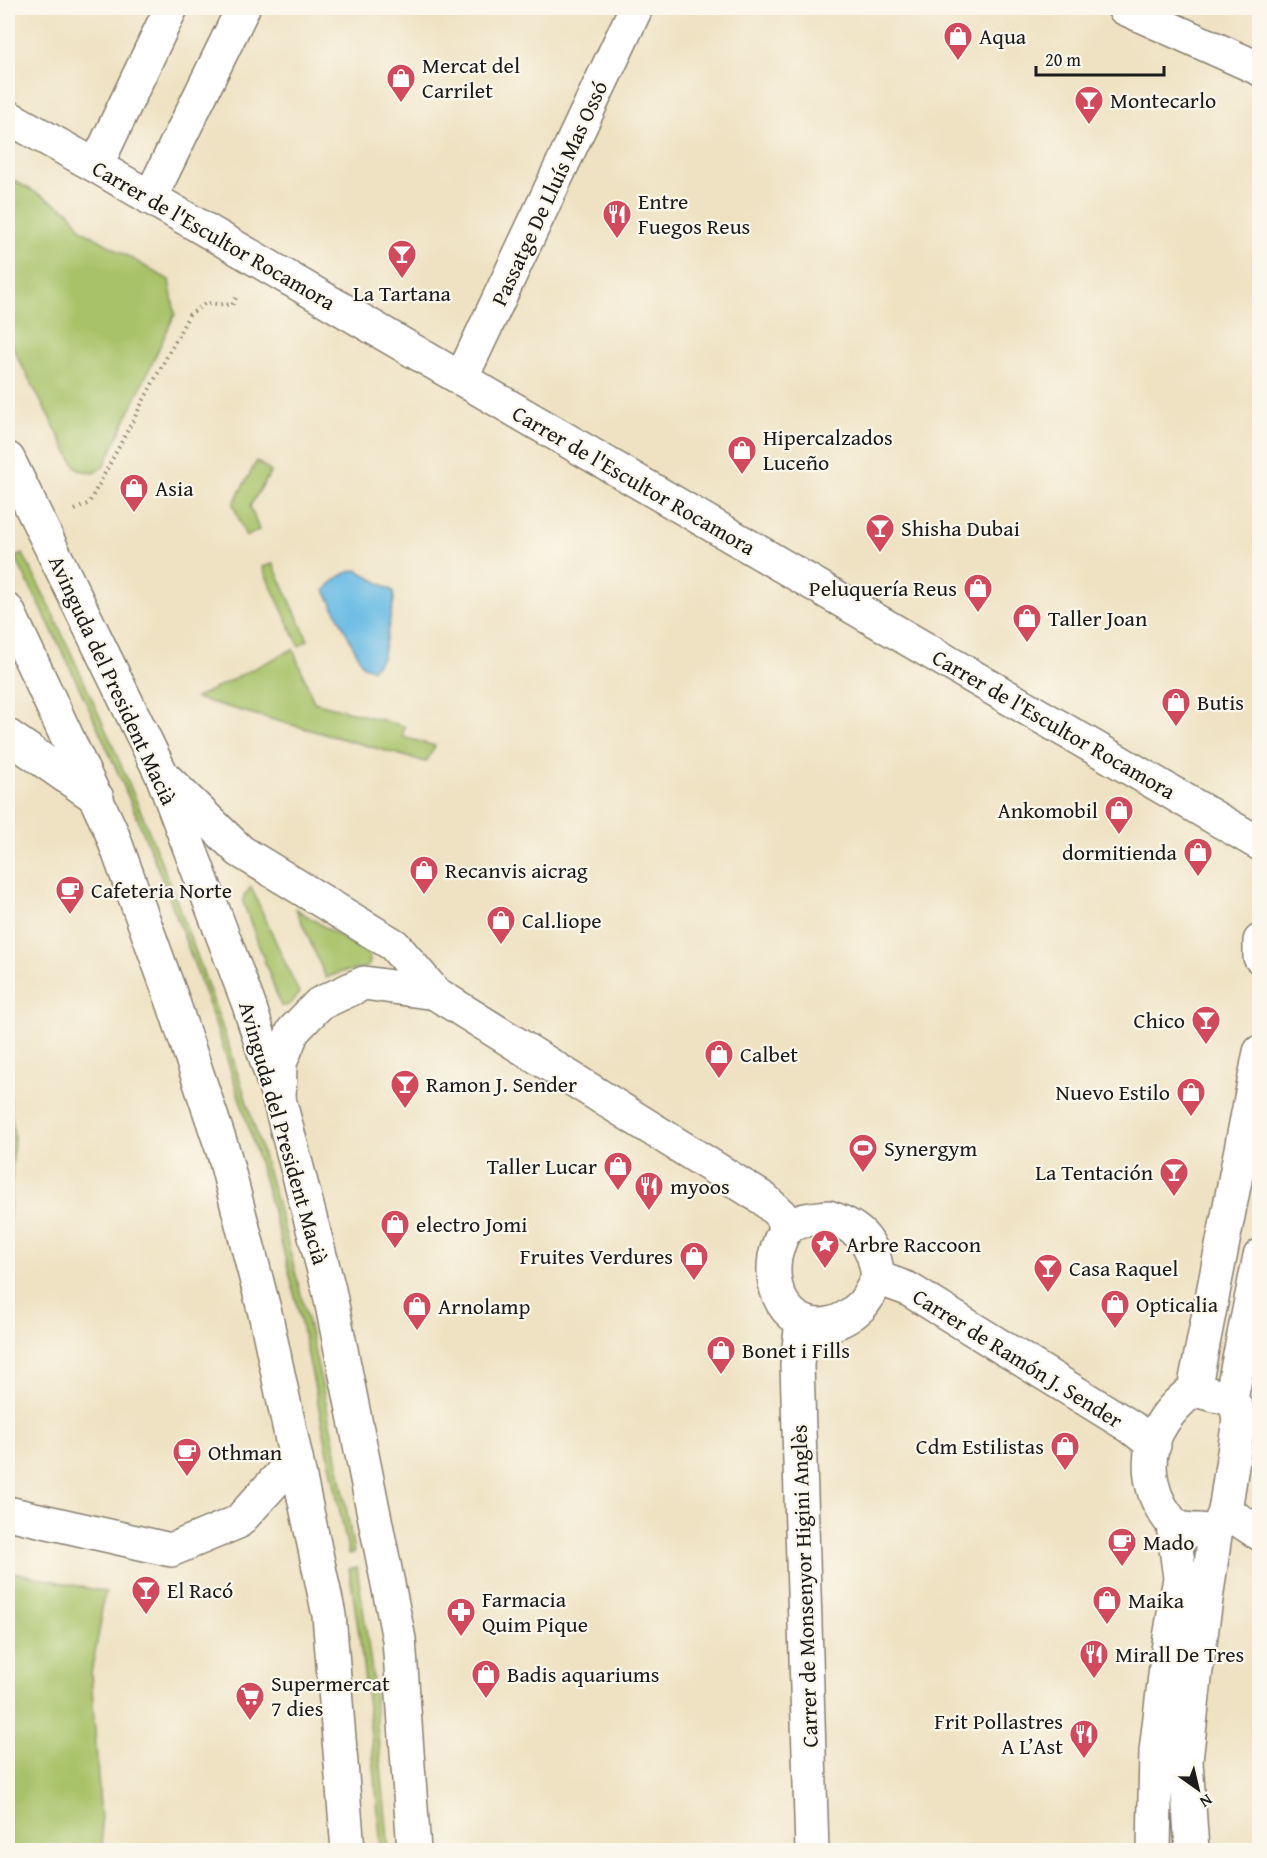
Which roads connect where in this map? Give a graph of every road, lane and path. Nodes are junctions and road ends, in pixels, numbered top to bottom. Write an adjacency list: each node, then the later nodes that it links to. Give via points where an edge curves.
1 (171, 8): 7 (street)
2 (243, 8): 8 (street)
3 (636, 8): 10 (street, Passatge De Lluís Mas Ossó)
4 (1124, 8): 5 (street)
5 (1260, 69)
6 (12, 122): 7 (street, Carrer de l'Escultor Rocamora)
7 (96, 166): 8 (street, Carrer de l'Escultor Rocamora)
8 (150, 198): 9 (street, Carrer de l'Escultor Rocamora)
9 (257, 261): 10 (street, Carrer de l'Escultor Rocamora); 12 (path, via 232,305 206,303 189,315 89,502)
10 (461, 379): 17 (street, Carrer de l'Escultor Rocamora)
11 (8, 459): 12 (street, Avinguda del President Macià)
12 (41, 528): 15 (street, Avinguda del President Macià)
13 (8, 611): 16 (street)
14 (8, 736): 16 (street)
15 (162, 775): 20 (street, via 240,851 394,945); 22 (street, Avinguda del President Macià, via 249,1005)
16 (96, 798): 30 (street, via 172,999 224,1154 266,1317)
17 (1260, 844)
18 (1260, 941): 19 (street)
19 (1260, 957)
20 (435, 993): 22 (street, via 364,983 319,1004 293,1031 280,1063); 23 (street, via 765,1199 781,1215)
21 (1260, 1052): 27 (street)
22 (279, 1099): 36 (street, Avinguda del President Macià, via 329,1290 399,1639)
23 (786, 1230): 25 (street, via 804,1220 828,1218 846,1223 871,1248); 26 (street, via 777,1249 775,1284 780,1301)
24 (1260, 1256): 28 (street)
25 (878, 1278): 26 (street, via 862,1305 846,1317 830,1325); 29 (street, Carrer de Ramón J. Sender, via 908,1289)
26 (802, 1321): 37 (street, Carrer de Monsenyor Higini Anglès, via 797,1365)
27 (1194, 1390): 28 (street); 29 (street, via 1172,1408 1156,1433)
28 (1231, 1399): 32 (street, via 1239,1420)
29 (1154, 1445): 33 (street, via 1150,1462 1153,1491)
30 (296, 1458): 31 (street, via 238,1522 171,1550); 35 (street, via 329,1615)
31 (8, 1513)
32 (1220, 1520): 33 (street, via 1209,1532); 34 (street); 39 (street, via 1186,1761)
33 (1173, 1525): 38 (street, via 1180,1578 1156,1751)
34 (1260, 1534)
35 (348, 1851)
36 (414, 1851)
37 (812, 1851)
38 (1154, 1851)
39 (1192, 1851)

